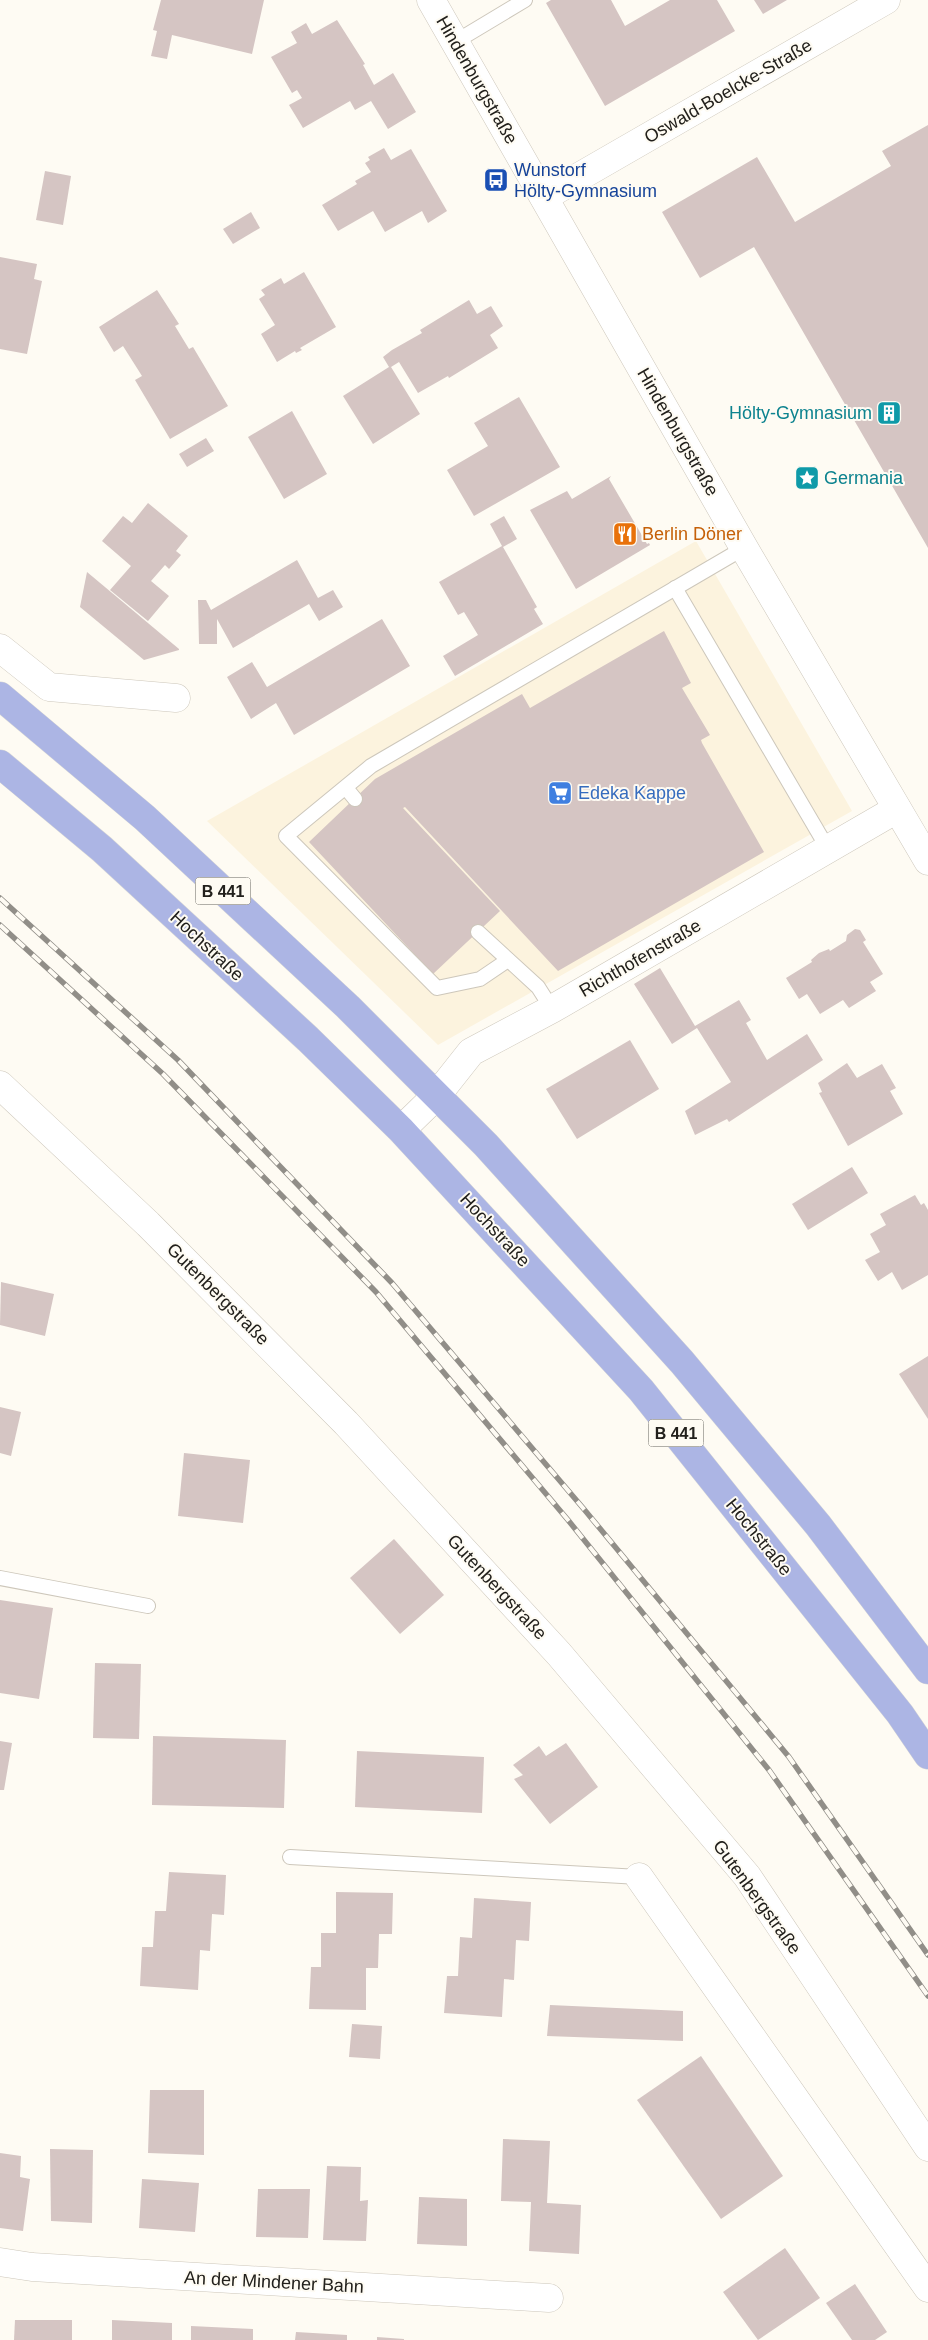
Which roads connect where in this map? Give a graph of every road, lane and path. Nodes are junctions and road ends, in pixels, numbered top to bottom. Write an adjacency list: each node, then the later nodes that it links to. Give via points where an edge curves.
1 (431, 0): 4 (street, Hindenburgstraße)
2 (525, 0): 4 (lane)
3 (886, 0): 5 (street, Oswald-Boelcke-Straße)
4 (455, 42): 5 (street, Hindenburgstraße)
5 (544, 197): 6 (street, Hindenburgstraße)
6 (744, 548): 7 (lane); 12 (street, Hindenburgstraße)
7 (675, 588): 13 (lane); 16 (lane, via 371,766 351,794 286,836 437,988 480,979)
8 (0, 648): 10 (street, via 49,687)
9 (0, 696): 19 (main road, B 441, via 145,818 348,1007)
10 (176, 698)
11 (0, 764): 20 (main road, Hochstraße / B 441, via 102,849)
12 (897, 809): 13 (street, Richthofenstraße); 14 (street, Hindenburgstraße)
13 (828, 849): 17 (street, Richthofenstraße)
14 (928, 861)
15 (478, 932): 16 (lane)
16 (508, 960): 17 (lane, via 538,987)
17 (552, 1009): 19 (street, Richthofenstraße, via 471,1052)
18 (0, 1085): 27 (street, Gutenbergstraße, via 148,1224 346,1423 559,1654 747,1876)
19 (437, 1095): 20 (street, Richthofenstraße); 23 (main road, B 441, via 682,1362 818,1525)
20 (402, 1130): 24 (main road, Hochstraße / B 441, via 641,1390 900,1714)
21 (0, 1578): 22 (lane)
22 (148, 1606)
23 (928, 1670)
24 (928, 1754)
25 (290, 1857): 26 (lane)
26 (639, 1877): 29 (street)
27 (928, 2147)
28 (0, 2262): 30 (street, An der Mindener Bahn, via 32,2267)
29 (928, 2288)
30 (549, 2298)

